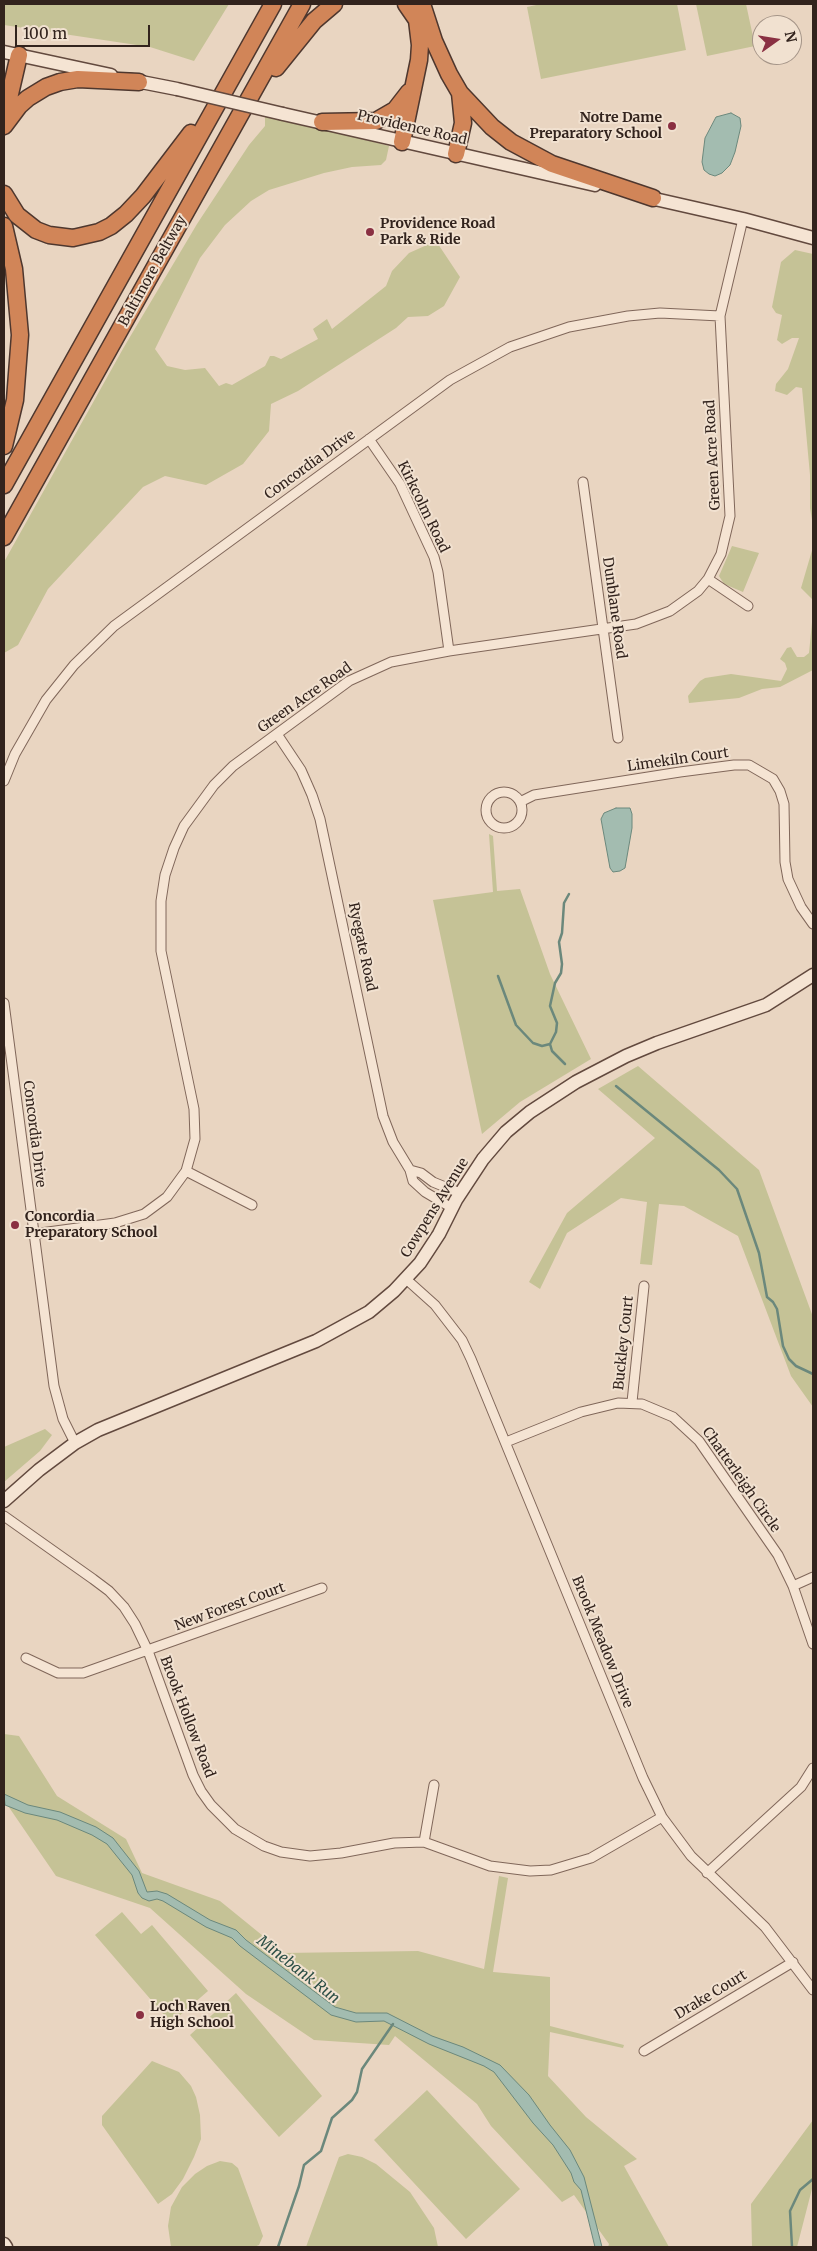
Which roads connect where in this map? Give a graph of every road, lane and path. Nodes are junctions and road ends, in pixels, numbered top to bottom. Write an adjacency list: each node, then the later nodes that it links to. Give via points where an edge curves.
1 (273, 4): 9 (highway, Baltimore Beltway)
2 (302, 4): 11 (highway, Baltimore Beltway)
3 (334, 4): 11 (highway, via 299,38)
4 (406, 4): 8 (highway, via 419,30 419,60)
5 (422, 4): 10 (highway, via 440,56)
6 (11, 53): 7 (street, Providence Road); 12 (highway)
7 (139, 82): 13 (street, Providence Road, bridge); 14 (highway, via 78,79 60,82 28,98)
8 (413, 85): 13 (highway, via 395,110 376,121); 15 (highway)
9 (227, 86): 17 (highway, via 143,196 126,214 99,232 73,238 36,230 17,215); 26 (highway, Baltimore Beltway)
10 (460, 93): 16 (highway, via 463,123); 18 (highway, via 492,127 532,155)
11 (241, 114): 27 (highway, Baltimore Beltway)
12 (4, 120)
13 (322, 122): 15 (street, Providence Road)
14 (4, 126)
15 (402, 142): 16 (street, Providence Road)
16 (456, 154): 18 (street, Providence Road)
17 (4, 194)
18 (653, 198): 19 (street, Providence Road)
19 (743, 219): 21 (street, Providence Road); 22 (street, Green Acre Road)
20 (4, 226): 24 (highway, via 14,269 20,335 15,400)
21 (813, 238)
22 (720, 316): 23 (street, Concordia Drive, via 628,316 539,336 468,368); 28 (street, Green Acre Road, via 730,516 721,554)
23 (369, 439): 31 (street, Kirkcolm Road, via 400,484 434,557); 34 (street, Concordia Drive, via 138,607 89,649 36,716)
24 (4, 446)
25 (583, 482): 30 (street, Dunblane Road)
26 (4, 485)
27 (4, 537)
28 (708, 579): 29 (street); 30 (street, Green Acre Road, via 698,591 670,611 636,624)
29 (748, 606)
30 (603, 628): 31 (street, Green Acre Road); 33 (street, Dunblane Road)
31 (449, 650): 32 (street, Green Acre Road, via 391,662 369,671 349,681)
32 (277, 734): 39 (street, Ryegate Road, via 300,770 320,819 383,1116 393,1142); 40 (street, Green Acre Road, via 233,766 198,805 184,826 165,875 161,902 161,951 194,1109 192,1152)
33 (618, 738)
34 (4, 781)
35 (520, 802): 35 (street, via 505,792 494,795 487,805 488,817 496,826 512,826 522,813); 36 (street, Limekiln Court, via 544,794 680,772 749,765 773,779 780,791 784,804 788,879)
36 (813, 924)
37 (813, 975): 41 (street, Cowpens Avenue, via 766,1005 657,1043 558,1093 506,1132)
38 (4, 1003): 44 (street, Concordia Drive)
39 (410, 1170): 41 (street); 43 (street, Ryegate Road, via 413,1181 425,1192)
40 (186, 1171): 42 (street); 44 (street, Green Acre Road, via 167,1197 144,1214 115,1223)
41 (460, 1193): 43 (street, Cowpens Avenue)
42 (252, 1204)
43 (452, 1208): 45 (street, Cowpens Avenue, via 429,1249)
44 (33, 1234): 49 (street, Concordia Drive, via 54,1386 63,1419)
45 (406, 1279): 48 (street, Brook Meadow Drive, via 435,1305 462,1340); 49 (street, Cowpens Avenue, via 369,1312 332,1334 111,1423)
46 (644, 1286): 47 (street, Buckley Court)
47 (632, 1402): 48 (street, Chatterleigh Circle, via 581,1412); 53 (street, Chatterleigh Circle, via 673,1417 700,1441 778,1555)
48 (506, 1442): 60 (street, Brook Meadow Drive, via 643,1778)
49 (75, 1443): 50 (street, Cowpens Avenue)
50 (4, 1501)
51 (4, 1516): 56 (street, Brook Hollow Road, via 109,1591 135,1624)
52 (813, 1577): 53 (street)
53 (794, 1586): 55 (street, Chatterleigh Circle)
54 (322, 1588): 56 (street, New Forest Court)
55 (813, 1644)
56 (148, 1651): 57 (street, New Forest Court, via 72,1674 46,1669); 61 (street, Brook Hollow Road, via 193,1775 211,1805 235,1828 280,1852 310,1856 394,1843)
57 (26, 1658)
58 (813, 1768): 62 (street, via 801,1787)
59 (434, 1785): 61 (street)
60 (662, 1817): 61 (street, Brook Hollow Road, via 590,1858 550,1870 511,1870 490,1866); 62 (street, Brook Meadow Drive)
61 (424, 1842)
62 (707, 1874): 63 (street, Brook Meadow Drive, via 765,1927)
63 (793, 1962): 64 (street, Brook Meadow Drive); 65 (street, Drake Court)
64 (813, 1990)
65 (644, 2051)
66 (4, 2244): 67 (street)
67 (6, 2247)

